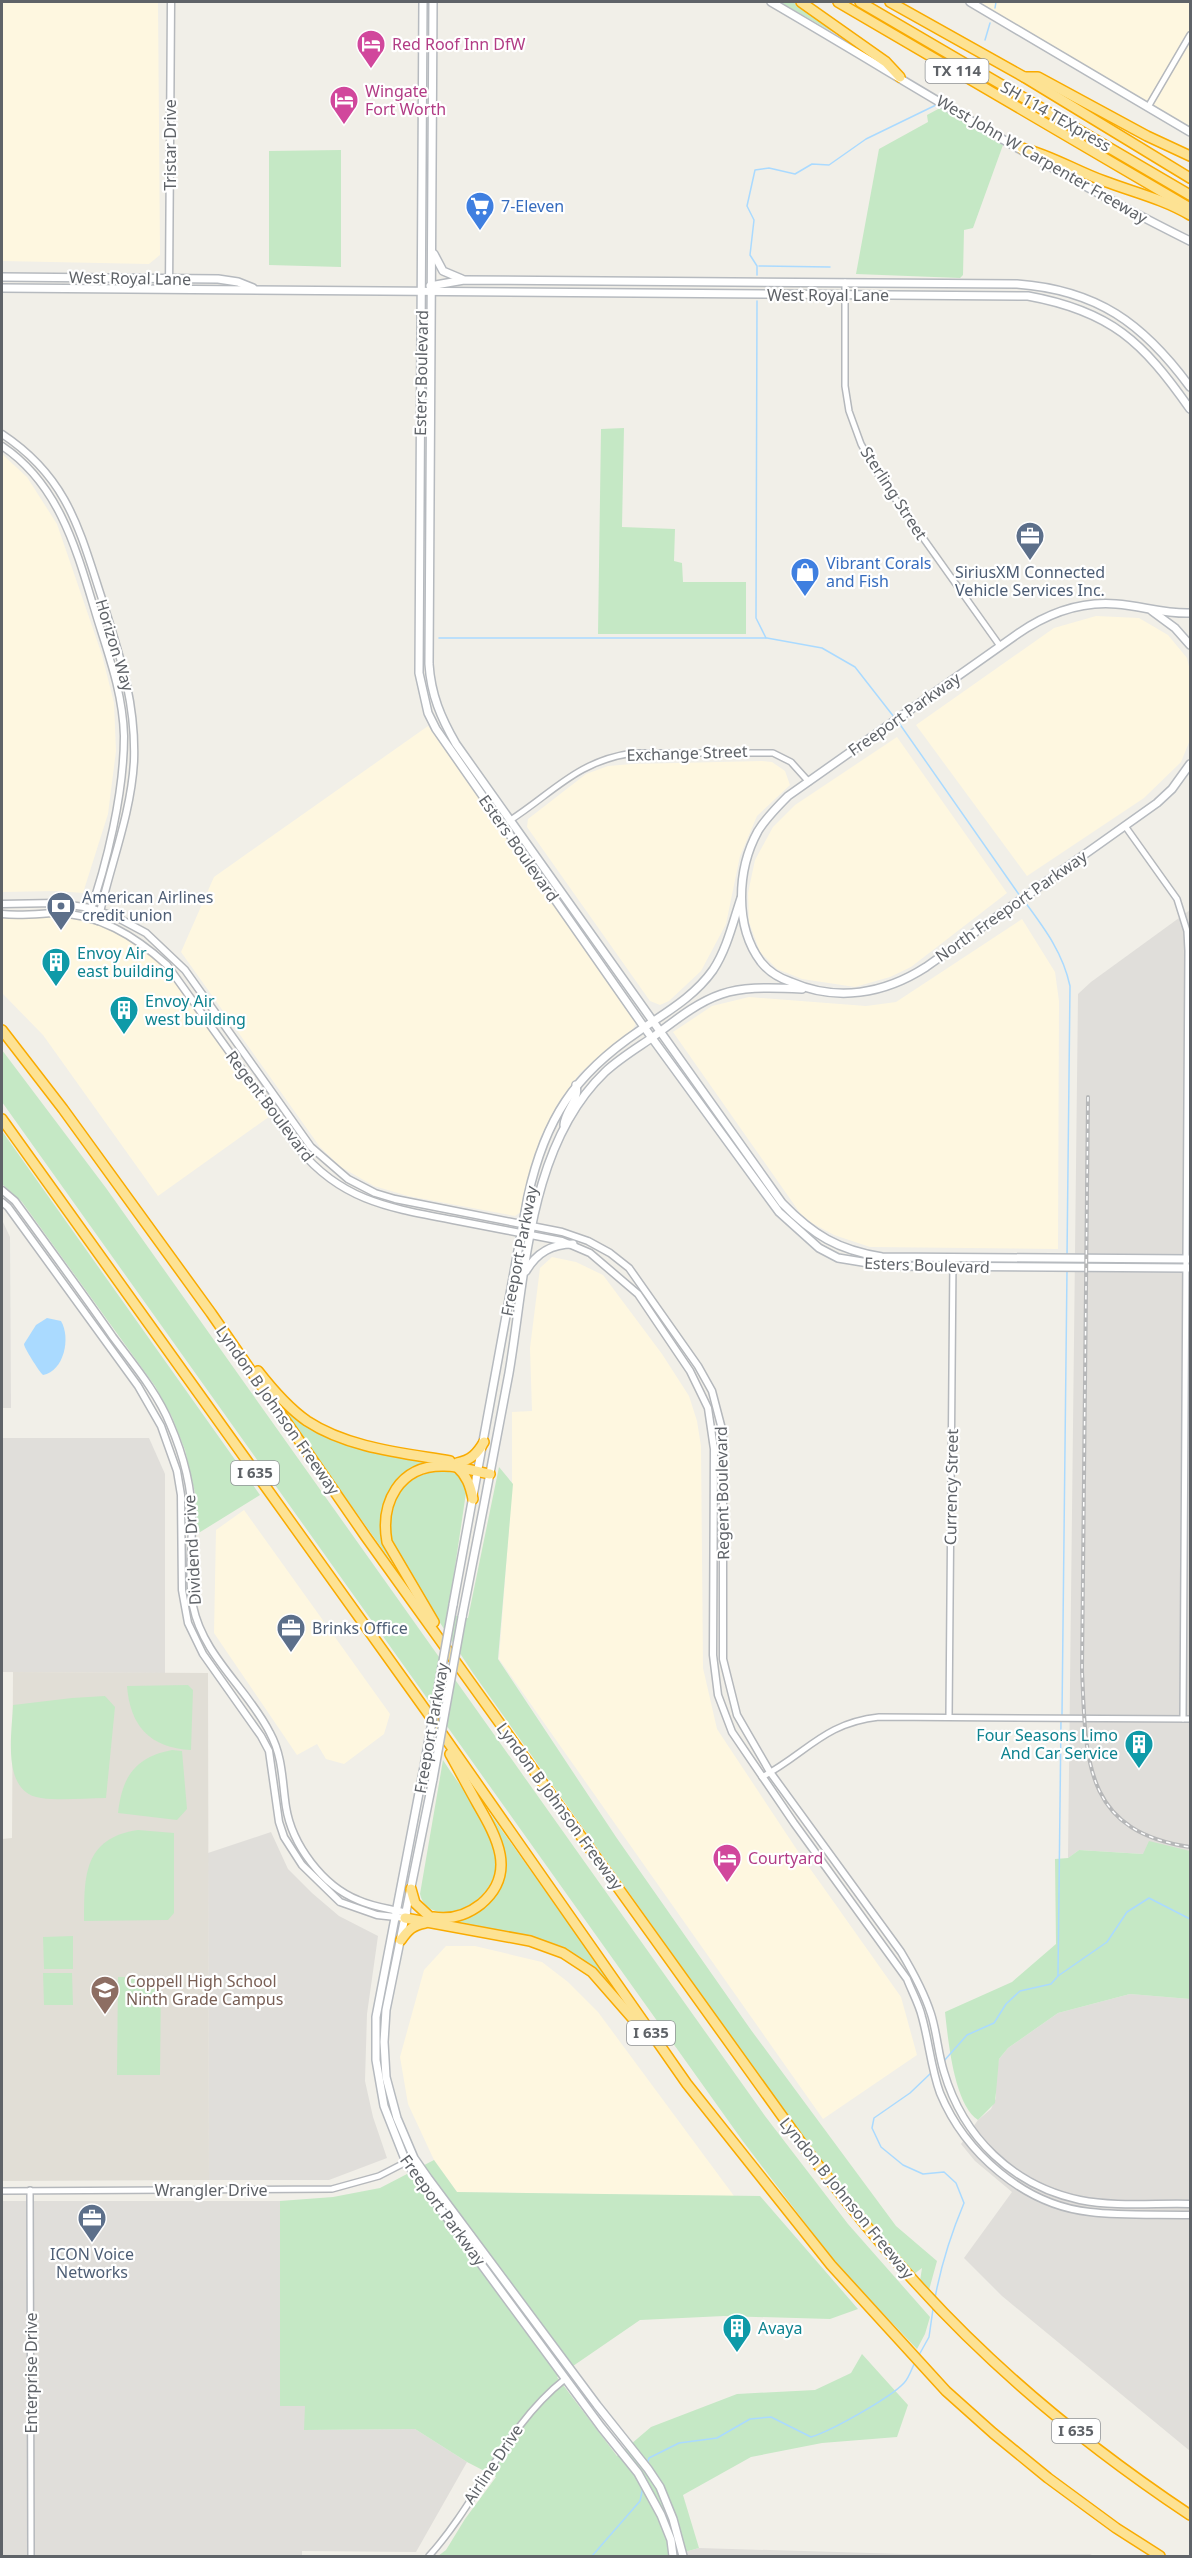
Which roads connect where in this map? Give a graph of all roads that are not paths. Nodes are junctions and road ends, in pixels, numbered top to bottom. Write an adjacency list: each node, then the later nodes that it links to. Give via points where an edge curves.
1 (171, 2): 24 (street, Tristar Drive)
2 (423, 2): 32 (main road, Esters Boulevard)
3 (433, 2): 22 (main road, Esters Boulevard)
4 (771, 2): 11 (main road, West John W Carpenter Freeway)
5 (801, 2): 11 (highway, via 886,62)
6 (838, 2): 19 (highway, West John W Carpenter Freeway / TX 114)
7 (860, 2): 18 (highway, SH 114 TEXpress)
8 (890, 2): 12 (highway, TX 114)
9 (970, 2): 13 (main road)
10 (1191, 35): 13 (street)
11 (900, 77): 15 (main road, West John W Carpenter Freeway)
12 (1024, 77): 16 (highway, via 1038,77); 17 (highway, TX 114)
13 (1148, 107): 14 (main road)
14 (1191, 132)
15 (1022, 148): 20 (highway); 21 (main road, West John W Carpenter Freeway, via 1137,215)
16 (1191, 156)
17 (1191, 178)
18 (1191, 195)
19 (1191, 208)
20 (1191, 215)
21 (1191, 241)
22 (432, 247): 25 (main road, via 443,271); 28 (main road, Esters Boulevard)
23 (2, 277): 24 (main road, West Royal Lane)
24 (169, 278): 30 (street, Tristar Drive); 31 (main road, West Royal Lane, via 218,279)
25 (464, 280): 26 (main road, West Royal Lane); 28 (main road, West Royal Lane)
26 (845, 282): 27 (main road, West Royal Lane); 34 (street, Sterling Street)
27 (967, 283): 35 (main road); 36 (main road, West Royal Lane, via 1042,286)
28 (432, 284): 32 (main road); 33 (main road, Esters Boulevard)
29 (2, 288): 30 (main road, West Royal Lane)
30 (169, 289): 31 (main road, West Royal Lane)
31 (258, 290): 32 (main road, West Royal Lane)
32 (422, 292): 33 (main road, West Royal Lane); 50 (main road, Esters Boulevard, via 419,673 428,713)
33 (432, 292): 34 (main road, West Royal Lane); 49 (main road, Esters Boulevard, via 429,664 433,696)
34 (845, 295): 35 (main road, West Royal Lane); 48 (street, Sterling Street, via 845,386 861,444 879,476)
35 (967, 296): 37 (main road, West Royal Lane, via 1028,296 1063,303)
36 (1105, 306): 37 (main road); 38 (main road, West Royal Lane, via 1158,346)
37 (1100, 317): 39 (main road, West Royal Lane, via 1136,341)
38 (1191, 387)
39 (1191, 409)
40 (2, 434): 43 (street, Horizon Way, via 36,461 58,489 81,533)
41 (2, 446): 42 (street, Horizon Way, via 20,460 55,503 68,526)
42 (84, 577): 43 (street); 44 (street, Horizon Way)
43 (95, 578): 44 (street); 51 (street, Horizon Way, via 129,685)
44 (87, 585): 52 (street, Horizon Way, via 121,701)
45 (1149, 610): 46 (main road); 47 (main road); 48 (main road, Freeport Parkway, via 1116,604 1074,607 1037,621)
46 (1191, 614)
47 (1191, 645)
48 (1000, 646): 54 (main road, Freeport Parkway)
49 (451, 735): 50 (main road); 55 (main road, Esters Boulevard)
50 (443, 740): 56 (main road, Esters Boulevard)
51 (134, 761): 52 (street); 61 (street, Horizon Way, via 127,810)
52 (123, 762): 60 (street, Horizon Way, via 119,797)
53 (1191, 765): 57 (main road, North Freeport Parkway, via 1172,789)
54 (808, 782): 55 (street, Exchange Street, via 791,762 773,753 633,753 592,763); 58 (main road, Freeport Parkway, via 776,808 758,832 744,871)
55 (512, 820): 56 (street, Exchange Street); 66 (main road, Esters Boulevard)
56 (504, 825): 67 (main road, Esters Boulevard)
57 (1125, 826): 65 (main road, North Freeport Parkway, via 899,983 855,993); 82 (street, via 1177,899 1187,931)
58 (741, 895): 65 (main road, via 745,926 761,962 777,976); 66 (main road, Freeport Parkway, via 724,950 713,970 689,996)
59 (2, 904): 60 (street, Regent Boulevard, via 66,903)
60 (92, 908): 61 (street, Regent Boulevard); 63 (street, Horizon Way)
61 (100, 911): 64 (street, Horizon Way); 76 (street, Regent Boulevard, via 146,933 185,970 300,1133 331,1167 357,1185 385,1196)
62 (2, 915): 63 (street, Regent Boulevard, via 53,913)
63 (88, 918): 64 (street, Regent Boulevard)
64 (98, 921): 78 (street, Regent Boulevard, via 136,939 166,965 299,1149 339,1185 367,1201 391,1208)
65 (807, 989): 69 (main road, Freeport Parkway, via 755,987 718,993)
66 (653, 1021): 67 (main road, Freeport Parkway); 69 (main road, Esters Boulevard)
67 (644, 1027): 70 (main road, Esters Boulevard); 71 (main road, Freeport Parkway, via 609,1051)
68 (2, 1030): 88 (highway, Lyndon B Johnson Freeway / I 635)
69 (660, 1031): 70 (main road, Freeport Parkway); 81 (main road, Esters Boulevard, via 782,1203 814,1232 863,1254)
70 (652, 1037): 73 (main road, Freeport Parkway, via 605,1072); 83 (main road, Esters Boulevard, via 779,1212 819,1248 838,1258 869,1265)
71 (576, 1085): 73 (main road, via 577,1094); 76 (main road, Freeport Parkway, via 539,1153)
72 (2, 1119): 96 (highway, I 635)
73 (564, 1128): 77 (main road, Freeport Parkway, via 545,1173)
74 (2, 1190): 85 (street, Dividend Drive, via 15,1201)
75 (2, 1202): 87 (street, Dividend Drive)
76 (523, 1223): 77 (street, Regent Boulevard); 78 (main road, Freeport Parkway)
77 (533, 1226): 79 (main road, Freeport Parkway); 103 (street, Regent Boulevard, via 588,1240 629,1268 699,1366 712,1391 721,1420 724,1456 723,1659 737,1715)
78 (521, 1233): 79 (street, Regent Boulevard); 89 (main road, Freeport Parkway)
79 (532, 1235): 80 (street, Regent Boulevard); 86 (main road, Freeport Parkway)
80 (573, 1244): 86 (main road, via 544,1250); 104 (street, Regent Boulevard, via 604,1263 638,1294 705,1401 714,1449 714,1671 732,1732)
81 (954, 1258): 82 (main road, Esters Boulevard); 83 (street, Currency Street)
82 (1188, 1259): 84 (street)
83 (953, 1267): 84 (main road, Esters Boulevard); 97 (street, Currency Street)
84 (1187, 1268): 99 (street)
85 (67, 1272): 87 (street); 94 (street, Dividend Drive, via 150,1387 170,1422 190,1494 193,1606 202,1635)
86 (525, 1273): 92 (main road, Freeport Parkway)
87 (59, 1278): 95 (street, Dividend Drive, via 151,1405 161,1426 181,1495 186,1615 194,1639)
88 (211, 1313): 90 (highway, via 280,1399 306,1420 344,1439); 98 (highway, Lyndon B Johnson Freeway / I 635)
89 (484, 1442): 90 (highway, via 477,1453); 91 (main road, Freeport Parkway)
90 (457, 1465): 91 (highway); 93 (highway, via 470,1485); 98 (highway, via 428,1468 404,1480 386,1506 387,1542)
91 (479, 1469): 92 (highway); 93 (main road, Freeport Parkway)
92 (490, 1471): 107 (main road, Freeport Parkway, bridge)
93 (473, 1499): 108 (main road, Freeport Parkway, bridge)
94 (236, 1684): 95 (street); 101 (street, Dividend Drive)
95 (228, 1689): 102 (street, Dividend Drive)
96 (427, 1712): 110 (highway, via 492,1830 501,1858 498,1879 481,1904 453,1917); 113 (highway, I 635)
97 (949, 1717): 99 (street); 103 (street, via 852,1721 817,1738)
98 (498, 1719): 127 (highway, Lyndon B Johnson Freeway / I 635, via 805,2148 916,2283 1029,2392 1158,2494)
99 (1183, 1719): 100 (street)
100 (1191, 1719)
101 (278, 1750): 102 (street); 108 (street, Dividend Drive, via 288,1820 310,1860 344,1893)
102 (269, 1751): 108 (street, Dividend Drive, via 279,1822 302,1865 340,1902 377,1915)
103 (770, 1772): 104 (street); 105 (street, Regent Boulevard)
104 (762, 1777): 106 (street, Regent Boulevard)
105 (836, 1866): 106 (street); 114 (street, Regent Boulevard, via 916,1977 932,2016 943,2071 956,2106)
106 (829, 1872): 115 (street, Regent Boulevard, via 907,1979 919,2006 934,2075)
107 (411, 1889): 109 (main road, Freeport Parkway); 110 (highway, via 415,1903)
108 (396, 1914): 109 (street, Dividend Drive); 112 (main road, Freeport Parkway, via 379,1995)
109 (406, 1916): 110 (highway); 111 (main road, Freeport Parkway)
110 (429, 1919): 111 (highway, via 408,1930); 113 (highway, via 530,1941 578,1961 606,1985)
111 (401, 1940): 112 (main road, Freeport Parkway)
112 (380, 2049): 116 (main road, Freeport Parkway, via 393,2106); 117 (main road, Freeport Parkway, via 381,2094)
113 (687, 2084): 128 (highway, I 635, via 831,2265 946,2391 1048,2478)
114 (972, 2131): 115 (street); 120 (street, Regent Boulevard, via 1004,2164 1055,2192 1092,2201)
115 (965, 2136): 121 (street, Regent Boulevard, via 990,2165 1051,2203 1090,2212)
116 (414, 2158): 117 (street, Wrangler Drive); 122 (main road, Freeport Parkway)
117 (406, 2162): 119 (street, Wrangler Drive, via 371,2179 332,2188); 123 (main road, Freeport Parkway)
118 (2, 2190): 119 (street, Wrangler Drive)
119 (30, 2190): 129 (street, Enterprise Drive)
120 (1191, 2204)
121 (1191, 2215)
122 (494, 2267): 123 (main road); 124 (main road, Freeport Parkway)
123 (487, 2271): 126 (main road, Freeport Parkway)
124 (571, 2371): 125 (main road, Freeport Parkway); 126 (main road)
125 (576, 2377): 126 (main road); 132 (main road, Freeport Parkway, via 648,2469 668,2506)
126 (565, 2379): 130 (street, Airline Drive, via 524,2420); 131 (main road, Freeport Parkway, via 638,2473 661,2515)
127 (1191, 2514)
128 (1116, 2528): 133 (highway); 134 (highway, I 635)
129 (31, 2556)
130 (429, 2556)
131 (674, 2556)
132 (683, 2556)
133 (1154, 2556)
134 (1160, 2556)

